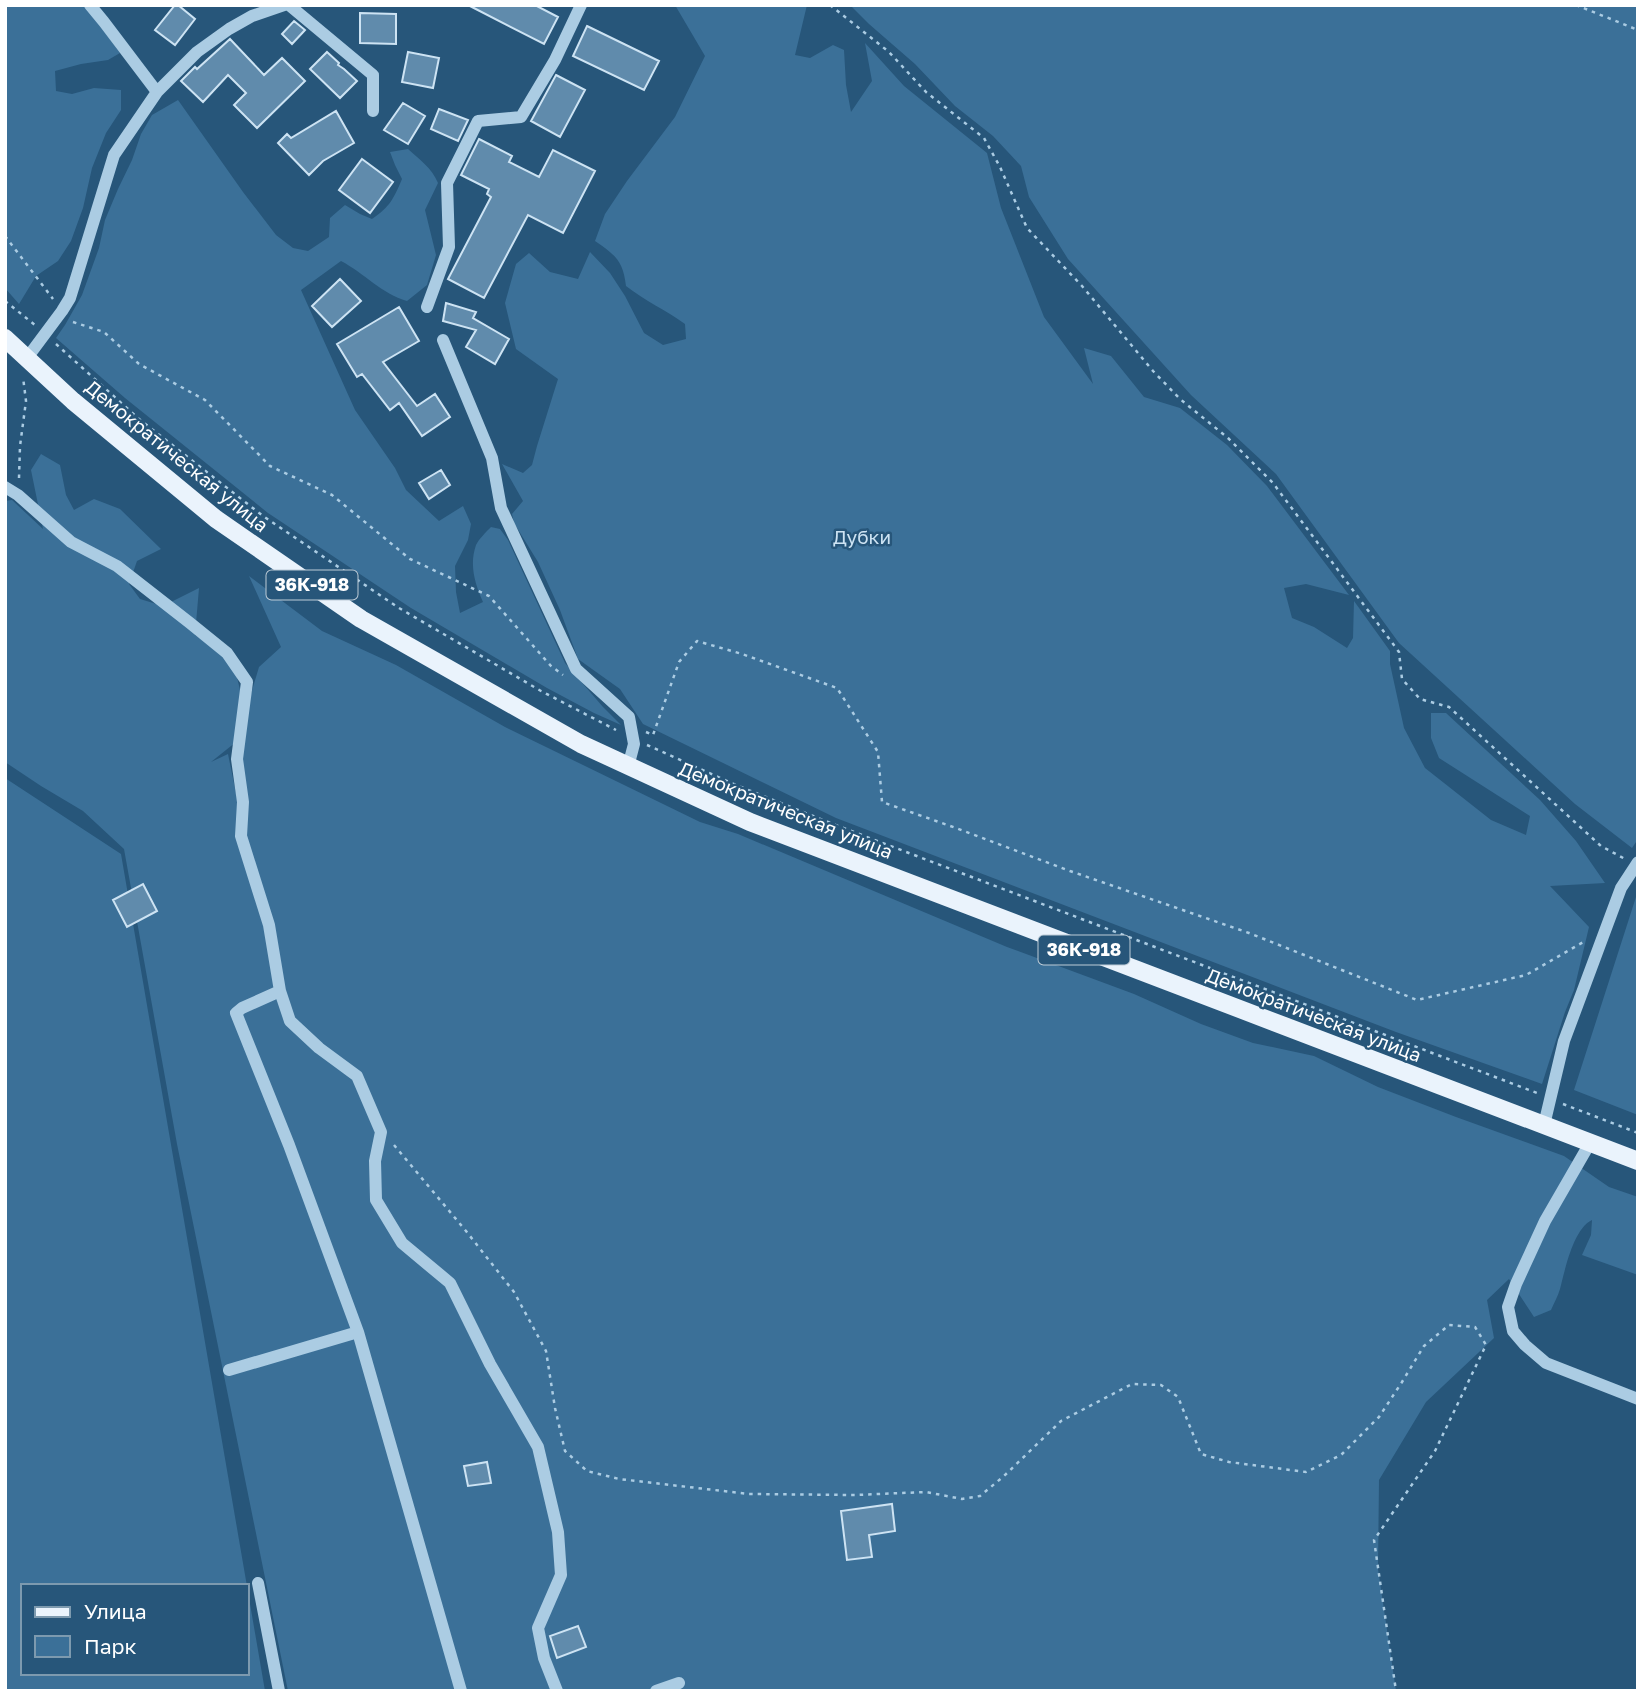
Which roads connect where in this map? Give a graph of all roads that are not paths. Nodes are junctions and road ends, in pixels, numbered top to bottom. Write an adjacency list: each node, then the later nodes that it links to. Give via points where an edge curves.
1 (90, 5): 5 (street)
2 (286, 5): 4 (street); 6 (street, via 373,75)
3 (581, 5): 7 (street, via 521,117 478,121 447,183 449,247)
4 (249, 11): 5 (street, via 197,52)
5 (157, 92): 10 (street, via 114,155 69,298)
6 (373, 111)
7 (427, 307)
8 (5, 338): 10 (main road, Демократическая улица / 36К-918)
9 (443, 340): 12 (street, via 492,458 501,508 576,669 629,718 634,744)
10 (25, 366): 12 (main road, Демократическая улица / 36К-918, via 216,519 361,619)
11 (5, 487): 14 (street, via 71,542 117,566 190,623 227,653 247,682 237,759 243,802 241,836 268,925)
12 (628, 767): 15 (main road, Демократическая улица / 36К-918, via 750,822)
13 (1637, 864): 15 (street, via 1621,888 1564,1041)
14 (280, 991): 18 (street, via 236,1013); 25 (street, via 290,1021 357,1076 381,1132 375,1161 376,1200 402,1243 450,1283 538,1447 558,1532 561,1575 538,1628)
15 (1544, 1125): 16 (main road, Демократическая улица / 36К-918)
16 (1590, 1143): 17 (main road, Демократическая улица / 36К-918); 20 (street, via 1545,1221 1508,1307 1513,1331 1546,1363)
17 (1638, 1161)
18 (358, 1332): 19 (street); 24 (street)
19 (229, 1370)
20 (1638, 1399)
21 (258, 1583): 23 (street)
22 (679, 1683): 26 (street)
23 (279, 1691)
24 (461, 1691)
25 (557, 1691)
26 (656, 1691)

